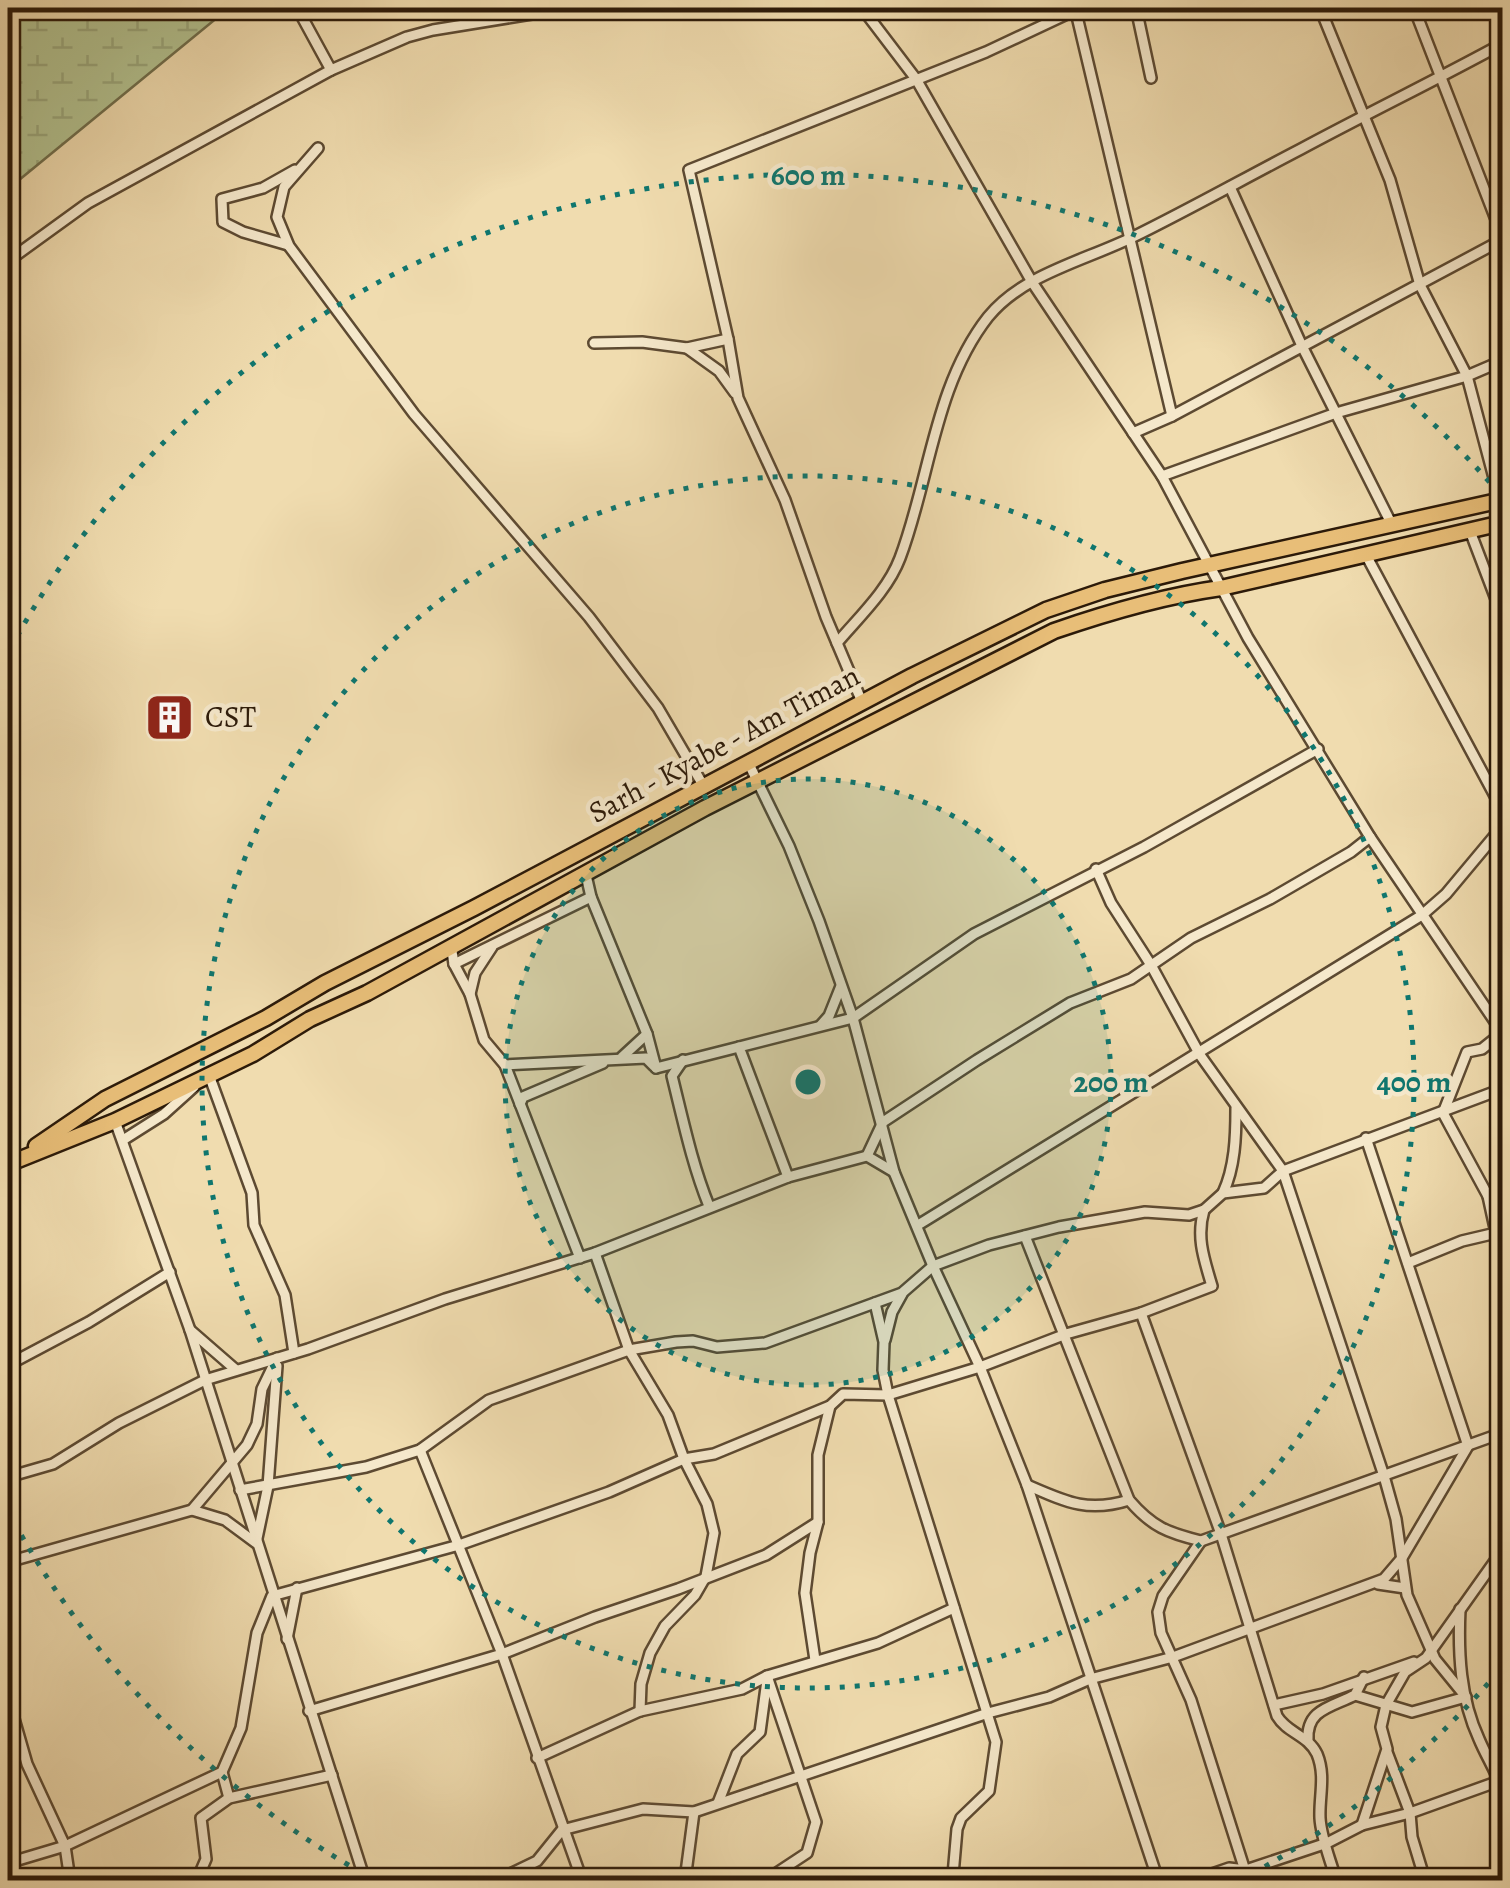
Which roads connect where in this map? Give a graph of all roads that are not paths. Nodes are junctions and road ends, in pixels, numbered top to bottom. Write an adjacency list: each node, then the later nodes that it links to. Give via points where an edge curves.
1 (305, 8): 9 (street, via 300,16)
2 (568, 8): 9 (street, via 433,30)
3 (862, 8): 12 (street)
4 (1077, 8): 12 (street); 17 (street)
5 (1136, 8): 11 (street)
6 (1320, 8): 13 (street)
7 (1414, 8): 10 (street)
8 (1502, 44): 10 (street)
9 (331, 70): 20 (street, via 88,203)
10 (1443, 76): 13 (street); 18 (street)
11 (1150, 78)
12 (916, 79): 21 (street); 23 (street, via 688,170)
13 (1365, 115): 16 (street); 22 (street)
14 (318, 148): 15 (street)
15 (302, 167): 19 (street, via 284,187 277,217); 19 (street, via 263,188 222,199 223,222)
16 (1230, 188): 17 (street); 25 (street)
17 (1131, 238): 21 (street); 31 (street)
18 (1502, 238): 22 (street)
19 (288, 245): 48 (street, via 414,414 589,617 658,708)
20 (8, 261)
21 (1032, 282): 32 (street); 43 (street, via 1006,298 970,346 936,425 900,561)
22 (1420, 285): 25 (street); 28 (street)
23 (728, 339): 26 (street); 29 (street)
24 (594, 343): 26 (street)
25 (1302, 346): 30 (street); 31 (street)
26 (687, 348): 29 (street, via 719,371)
27 (1502, 361): 28 (street)
28 (1467, 376): 30 (street); 34 (street, via 1494,478)
29 (738, 398): 43 (street, via 785,500)
30 (1336, 413): 33 (street); 37 (street)
31 (1172, 416): 32 (street)
32 (1133, 433): 33 (street)
33 (1162, 476): 40 (street)
34 (1502, 476)
35 (1502, 500): 37 (highway, Sarh - Kyabe - Am Timan)
36 (1502, 523): 38 (highway, Sarh - Kyabe - Am Timan)
37 (1392, 525): 40 (highway, Sarh - Kyabe - Am Timan)
38 (1470, 531): 39 (highway, Sarh - Kyabe - Am Timan); 42 (street)
39 (1366, 554): 41 (highway, Sarh - Kyabe - Am Timan); 49 (street)
40 (1211, 565): 41 (street); 44 (highway, Sarh - Kyabe - Am Timan, via 1046,610)
41 (1221, 588): 45 (street); 47 (highway, Sarh - Kyabe - Am Timan, via 1054,630)
42 (1502, 615)
43 (837, 643): 44 (street)
44 (862, 702): 46 (highway, Sarh - Kyabe - Am Timan)
45 (1318, 749): 51 (street); 52 (street)
46 (748, 762): 47 (street); 48 (highway, Sarh - Kyabe - Am Timan)
47 (758, 781): 53 (highway, Sarh - Kyabe - Am Timan); 60 (street)
48 (703, 785): 83 (highway, Sarh - Kyabe - Am Timan, via 106,1099)
49 (1502, 809)
50 (1502, 828): 55 (street)
51 (1370, 837): 55 (street); 59 (street)
52 (1096, 869): 59 (street); 62 (street, via 974,934)
53 (586, 875): 54 (street); 56 (highway, Sarh - Kyabe - Am Timan)
54 (590, 897): 57 (street); 65 (street)
55 (1422, 915): 64 (street); 67 (street)
56 (452, 945): 58 (street); 73 (highway, Sarh - Kyabe - Am Timan)
57 (493, 945): 58 (street); 61 (street)
58 (454, 964): 61 (street)
59 (1151, 965): 67 (street); 79 (street, via 1070,1003)
60 (842, 985): 62 (street); 63 (street)
61 (470, 994): 71 (street, via 484,1040)
62 (853, 1018): 63 (street); 79 (street)
63 (819, 1027): 66 (street)
64 (1502, 1032): 77 (street, via 1468,1052)
65 (647, 1034): 68 (street); 72 (street)
66 (739, 1047): 69 (street); 86 (street)
67 (1200, 1055): 76 (street); 93 (street)
68 (622, 1057): 70 (street); 72 (street, via 646,1058)
69 (683, 1060): 72 (street); 90 (street, via 672,1076)
70 (605, 1062): 71 (street); 75 (street, via 523,1097)
71 (505, 1065): 75 (street)
72 (656, 1068)
73 (208, 1075): 78 (highway, Sarh - Kyabe - Am Timan); 81 (street); 110 (street, via 238,1147 254,1225 285,1295)
74 (1502, 1096): 77 (street, via 1494,1092)
75 (520, 1105): 98 (street)
76 (1236, 1106): 84 (street); 88 (street, via 1236,1144)
77 (1443, 1113): 80 (street); 89 (street)
78 (115, 1121): 81 (street); 83 (highway, Sarh - Kyabe - Am Timan)
79 (883, 1122): 82 (street); 85 (street)
80 (1366, 1138): 84 (street); 100 (street)
81 (122, 1140): 102 (street)
82 (867, 1156): 85 (street); 86 (street)
83 (13, 1161)
84 (1283, 1171): 88 (street, via 1264,1188); 123 (street)
85 (894, 1172): 93 (street)
86 (788, 1177): 90 (street)
87 (1502, 1189): 89 (street)
88 (1223, 1193): 91 (street)
89 (1488, 1196): 95 (street)
90 (709, 1206): 97 (street)
91 (1204, 1210): 92 (street); 94 (street)
92 (1189, 1215): 94 (street); 96 (street, via 1145,1212)
93 (918, 1225): 101 (street)
94 (1200, 1226): 105 (street, via 1212,1286)
95 (1496, 1233): 99 (street); 100 (street)
96 (1025, 1236): 101 (street); 107 (street)
97 (595, 1254): 98 (street); 109 (street)
98 (580, 1258): 110 (street)
99 (1502, 1258)
100 (1408, 1263): 119 (street)
101 (932, 1266): 103 (street); 113 (street)
102 (170, 1272): 106 (street); 112 (street)
103 (902, 1293): 104 (street); 108 (street)
104 (875, 1303): 108 (street); 109 (street, via 765,1343 717,1347 693,1341)
105 (1141, 1313): 107 (street); 131 (street)
106 (190, 1330): 114 (street); 115 (street)
107 (1066, 1334): 113 (street); 128 (street)
108 (884, 1342): 116 (street)
109 (628, 1350): 120 (street, via 489,1400); 121 (street, via 668,1415)
110 (294, 1353): 111 (street)
111 (277, 1358): 114 (street); 122 (street, via 262,1389 257,1424); 126 (street)
112 (8, 1364)
113 (980, 1367): 116 (street); 125 (street)
114 (236, 1370): 115 (street)
115 (205, 1380): 122 (street); 124 (street, via 53,1464)
116 (888, 1395): 117 (street, via 842,1394); 144 (street)
117 (830, 1406): 121 (street, via 714,1454); 130 (street, via 818,1455)
118 (1502, 1433): 119 (street)
119 (1468, 1446): 123 (street); 136 (street)
120 (420, 1450): 126 (street); 134 (street)
121 (684, 1459): 134 (street); 138 (street, via 714,1533)
122 (232, 1464): 127 (street); 129 (street)
123 (1384, 1476): 131 (street); 136 (street)
124 (8, 1478)
125 (1027, 1485): 128 (street, via 1086,1506); 153 (street)
126 (268, 1486): 127 (street); 133 (street)
127 (240, 1490): 133 (street)
128 (1130, 1500): 132 (street, via 1146,1520)
129 (192, 1510): 133 (street, via 225,1520); 137 (street)
130 (818, 1522): 138 (street, via 766,1555); 150 (street, via 805,1593)
131 (1220, 1534): 132 (street); 145 (street)
132 (1201, 1541): 149 (street, via 1158,1612)
133 (256, 1543): 142 (street)
134 (460, 1546): 140 (street); 147 (street)
135 (1502, 1551): 143 (street)
136 (1402, 1558): 139 (street); 141 (street)
137 (8, 1562)
138 (706, 1576): 147 (street); 162 (street, via 650,1653)
139 (1378, 1584): 141 (street); 145 (street)
140 (297, 1588): 142 (street); 146 (street)
141 (1405, 1588): 148 (street)
142 (272, 1596): 146 (street); 168 (street, via 256,1633 241,1728)
143 (1460, 1606): 148 (street); 156 (street, via 1458,1655)
144 (954, 1608): 150 (street, via 878,1643); 164 (street)
145 (1248, 1628): 149 (street); 159 (street)
146 (287, 1641): 161 (street)
147 (502, 1654): 161 (street); 167 (street)
148 (1429, 1654): 152 (street); 156 (street); 160 (street, via 1405,1672)
149 (1173, 1657): 153 (street); 181 (street)
150 (816, 1660): 151 (street)
151 (768, 1676): 162 (street); 170 (street); 173 (street, via 760,1732 737,1754)
152 (1364, 1677): 154 (street); 155 (street)
153 (1090, 1679): 164 (street); 190 (street)
154 (1322, 1694): 158 (street); 159 (street); 163 (street)
155 (1355, 1695): 158 (street); 160 (street)
156 (1466, 1697): 160 (street, via 1412,1712); 171 (street)
157 (8, 1698): 179 (street, via 27,1764)
158 (1345, 1701): 163 (street)
159 (1274, 1705): 165 (street, via 1281,1723)
160 (1386, 1705): 166 (street)
161 (309, 1711): 169 (street)
162 (640, 1711): 167 (street)
163 (1316, 1712): 165 (street)
164 (988, 1713): 170 (street); 189 (street, via 996,1742 989,1790 961,1818 953,1875)
165 (1308, 1740): 178 (street, via 1322,1770)
166 (1386, 1749): 175 (street); 176 (street)
167 (537, 1758): 177 (street)
168 (222, 1772): 172 (street); 179 (street)
169 (332, 1774): 172 (street); 184 (street)
170 (801, 1776): 173 (street); 188 (street, via 816,1822 807,1853)
171 (1502, 1783): 175 (street)
172 (229, 1798): 183 (street, via 201,1818 206,1859)
173 (718, 1803): 174 (street)
174 (694, 1812): 177 (street, via 643,1809); 187 (street)
175 (1410, 1813): 176 (street); 193 (street)
176 (1362, 1825): 178 (street)
177 (562, 1830): 185 (street, via 537,1860); 186 (street)
178 (1326, 1843): 181 (street); 192 (street)
179 (65, 1846): 180 (street); 182 (street)
180 (8, 1863)
181 (1247, 1875): 191 (street, via 1229,1868)
182 (70, 1880)
183 (198, 1880)
184 (365, 1880)
185 (498, 1880)
186 (582, 1880)
187 (684, 1880)
188 (766, 1880)
189 (946, 1880)
190 (1158, 1880)
191 (1168, 1880)
192 (1336, 1880)
193 (1425, 1880)

